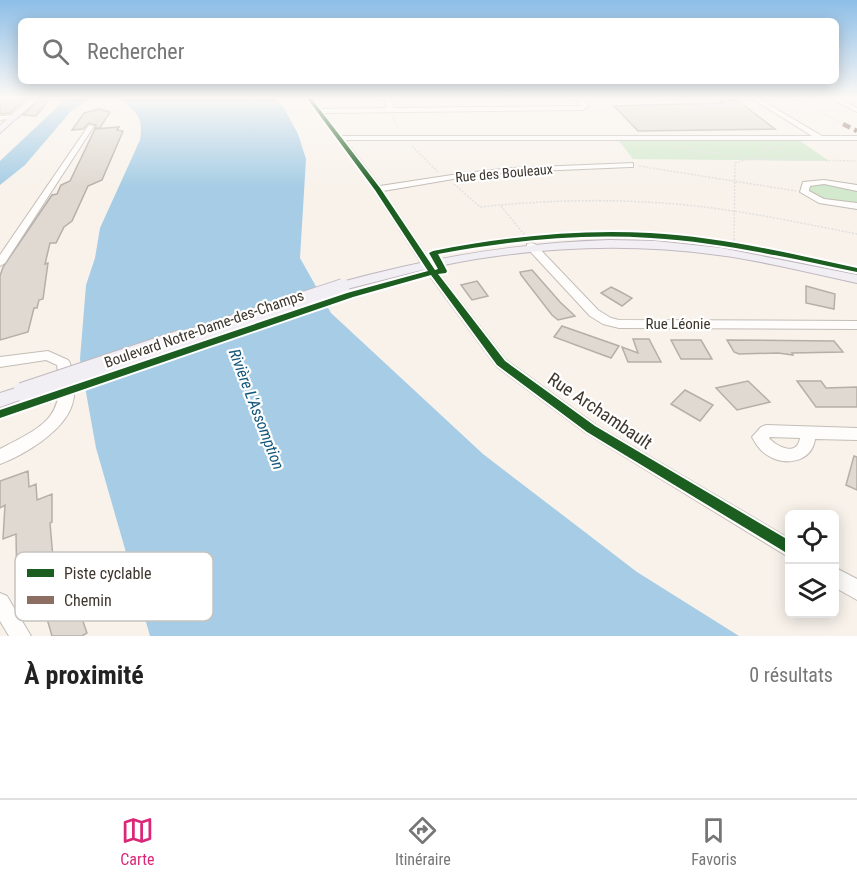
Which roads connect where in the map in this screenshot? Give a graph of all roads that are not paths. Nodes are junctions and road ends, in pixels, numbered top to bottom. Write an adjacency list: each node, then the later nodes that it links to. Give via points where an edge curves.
1 (90, 128): 12 (street)
2 (332, 128): 4 (street, Rue Archambault)
3 (803, 128): 5 (street)
4 (340, 138): 5 (street); 9 (street, Rue Archambault)
5 (820, 138): 6 (street)
6 (857, 138)
7 (630, 165): 9 (street, Rue des Bouleaux, via 513,170)
8 (857, 188): 10 (street, via 815,182 806,184 804,192 822,201)
9 (378, 189): 13 (street, Rue Archambault)
10 (857, 206)
11 (532, 240): 13 (main road, Boulevard Notre-Dame-des-Champs); 14 (main road, Boulevard Notre-Dame-des-Champs, via 738,249); 15 (street, Rue Léonie, via 594,313 619,324)
12 (0, 263)
13 (426, 263): 17 (main road, Boulevard Notre-Dame-des-Champs, bridge, via 343,286); 21 (street, Rue Archambault, via 501,363 591,429)
14 (857, 279)
15 (857, 325)
16 (0, 362): 20 (street, via 48,355 63,363 68,397 61,415 32,440)
17 (0, 400)
18 (808, 432): 19 (street)
19 (857, 434)
20 (0, 458)
21 (785, 547)
22 (839, 579): 23 (street)
23 (857, 590)
24 (0, 603): 25 (street)
25 (21, 636)

